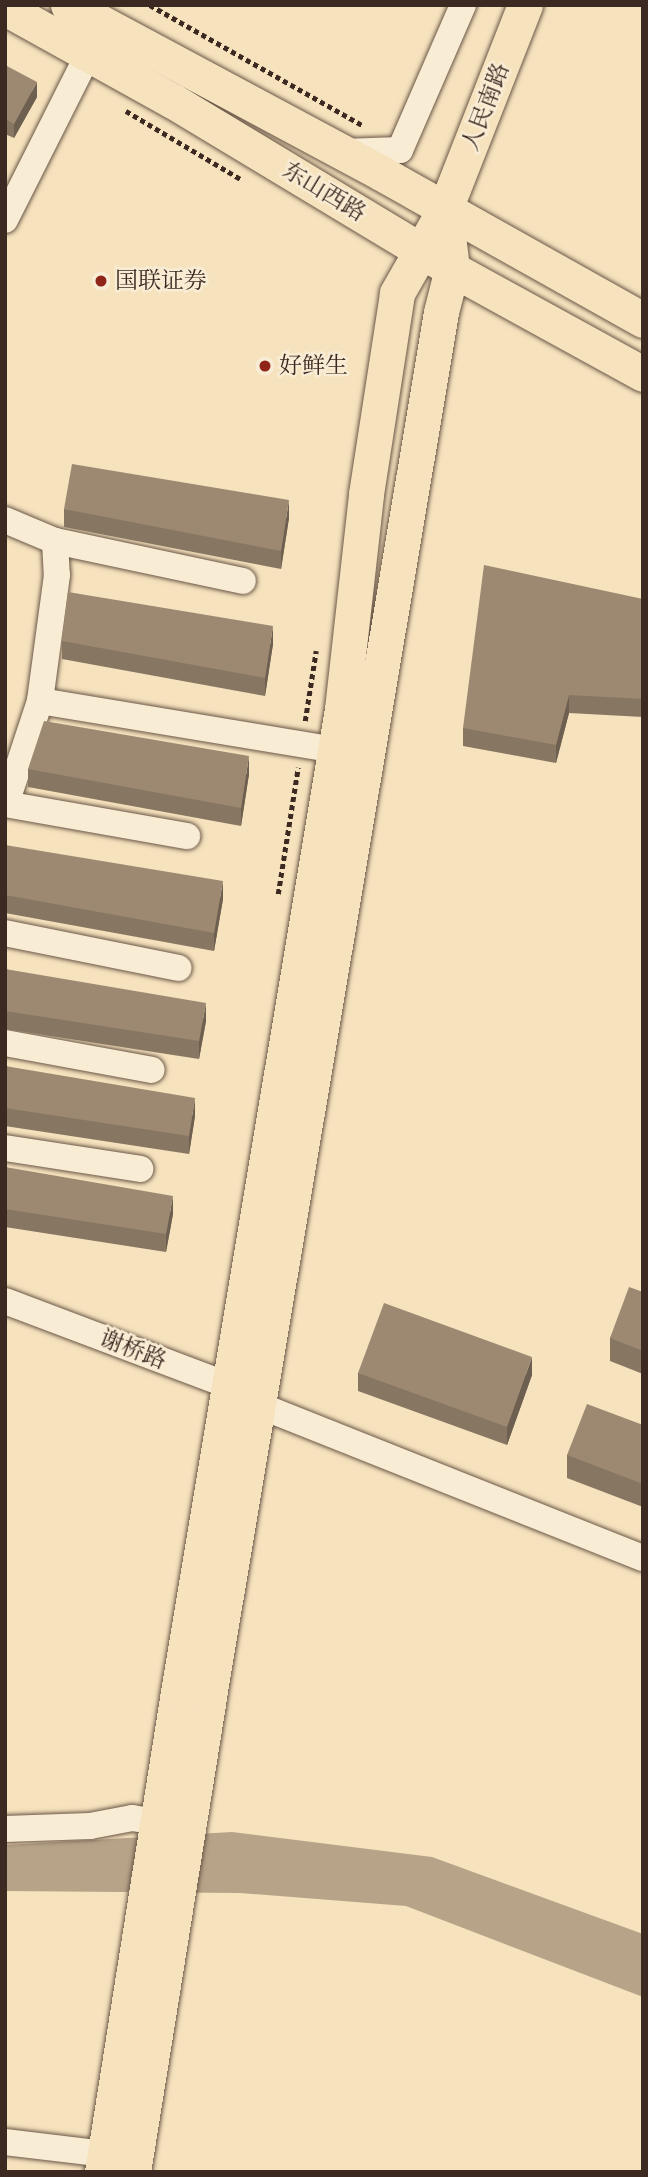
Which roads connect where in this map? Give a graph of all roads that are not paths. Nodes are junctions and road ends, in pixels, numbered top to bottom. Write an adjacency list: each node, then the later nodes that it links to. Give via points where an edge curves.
1 (68, 5): 6 (main road, 东山西路)
2 (463, 5): 8 (street, via 400,150)
3 (525, 5): 9 (main road, 人民南路)
4 (5, 8): 5 (main road, 东山西路)
5 (89, 53): 7 (main road, 东山西路); 10 (street)
6 (160, 56): 7 (street, via 162,69 154,81); 8 (main road, 东山西路)
7 (141, 84): 11 (main road, 东山西路)
8 (341, 152): 9 (main road, 东山西路)
9 (445, 209): 11 (main road, 人民南路); 12 (main road); 13 (main road, 东山西路)
10 (5, 220)
11 (419, 249): 12 (main road, 东山西路); 19 (main road, 人民南路, via 397,293 366,494)
12 (453, 269): 14 (main road, 东山西路); 29 (main road, via 441,312)
13 (643, 320)
14 (643, 374)
15 (5, 520): 16 (street)
16 (55, 541): 17 (street); 18 (street, via 57,575)
17 (243, 581)
18 (40, 701): 19 (street); 20 (street)
19 (335, 750): 29 (main road, 人民南路)
20 (6, 804): 21 (street)
21 (187, 836)
22 (5, 933): 23 (street)
23 (179, 968)
24 (5, 1043): 25 (street)
25 (152, 1070)
26 (5, 1148): 27 (street)
27 (140, 1169)
28 (5, 1301): 29 (street, 谢桥路)
29 (244, 1396): 30 (street, 谢桥路); 31 (main road)
30 (643, 1558)
31 (173, 1823): 32 (street, via 132,1818 90,1826); 34 (main road)
32 (5, 1829)
33 (5, 2142): 34 (street)
34 (114, 2166)

